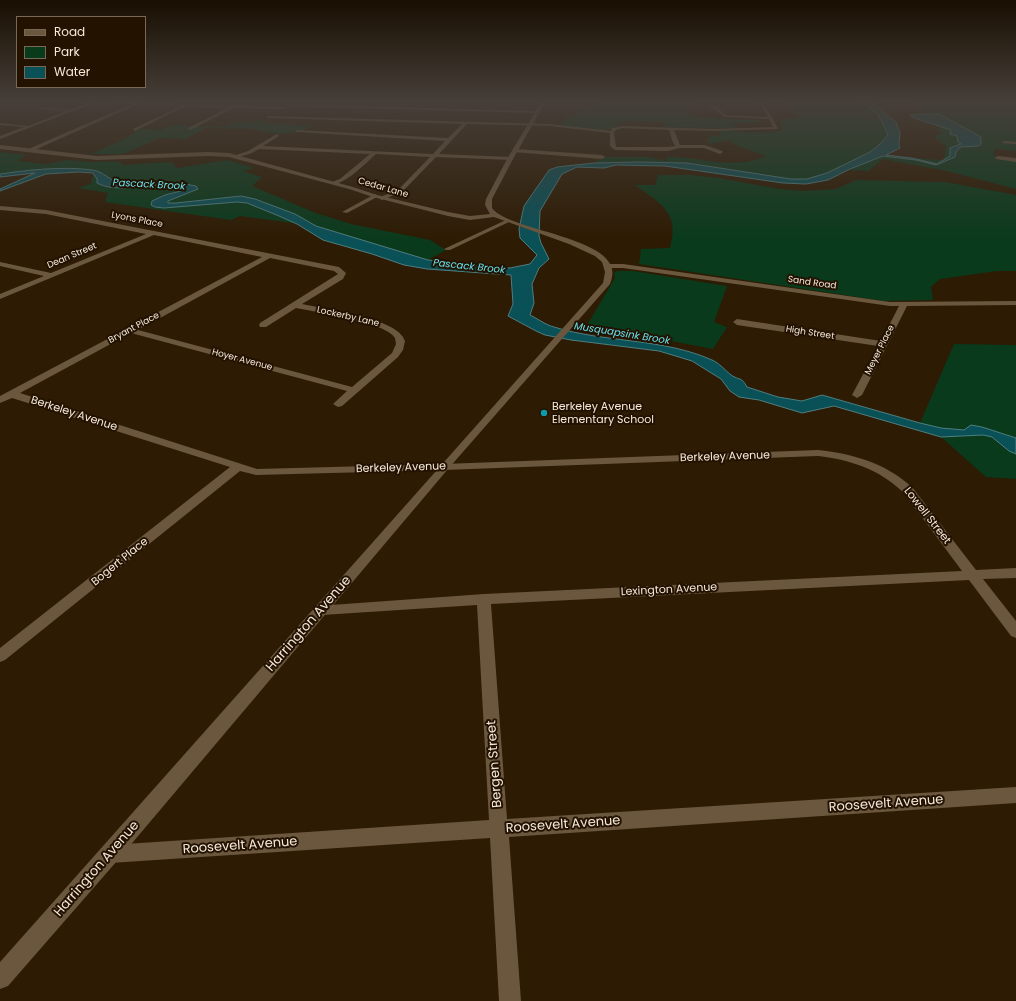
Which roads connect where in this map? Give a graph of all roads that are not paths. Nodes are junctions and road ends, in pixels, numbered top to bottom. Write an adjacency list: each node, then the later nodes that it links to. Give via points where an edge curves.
1 (7, 148): 10 (street, Cedar Lane)
2 (33, 148): 10 (street)
3 (256, 148): 15 (street, via 246,154)
4 (271, 148): 13 (street)
5 (442, 148): 14 (street)
6 (517, 148): 11 (street)
7 (615, 148): 8 (street)
8 (676, 148)
9 (707, 148): 12 (street)
10 (28, 150): 15 (street, Cedar Lane, via 97,158 208,154)
11 (515, 151): 16 (street); 18 (street)
12 (720, 152)
13 (374, 153): 14 (street); 20 (street, via 342,180)
14 (435, 155): 18 (street); 22 (street, via 400,191)
15 (236, 156): 20 (street, Cedar Lane)
16 (602, 157)
17 (998, 158): 19 (street)
18 (510, 159): 25 (street, via 488,203)
19 (1016, 160)
20 (334, 183): 21 (street, Cedar Lane)
21 (375, 196): 22 (street, Cedar Lane); 24 (street)
22 (382, 198): 25 (street, Cedar Lane, via 462,217)
23 (0, 208): 27 (street, Lyons Place, via 46,212)
24 (345, 212)
25 (495, 215): 26 (street)
26 (508, 221): 28 (street); 31 (street, via 592,252)
27 (153, 233): 29 (street, Lyons Place); 32 (street, Dean Street)
28 (448, 250)
29 (269, 256): 36 (street, Lockerby Lane, via 336,269 342,273 340,278); 39 (street, Bryant Place)
30 (0, 264): 32 (street)
31 (607, 266): 35 (street, Sand Road); 48 (street, Harrington Avenue, via 609,273 606,284)
32 (51, 275): 33 (street, Dean Street)
33 (0, 297)
34 (1016, 303): 35 (street, Sand Road)
35 (904, 305): 40 (street, Meyer Place)
36 (294, 306): 38 (street, Lockerby Lane); 41 (street, Lockerby Lane, via 376,323 396,333 401,344 395,356)
37 (737, 322): 40 (street, High Street)
38 (263, 325)
39 (129, 330): 41 (street, Hoyer Avenue); 42 (street, Bryant Place)
40 (884, 344): 43 (street, Meyer Place)
41 (354, 390): 45 (street, Lockerby Lane)
42 (11, 394): 44 (street, Bryant Place); 47 (street, Berkeley Avenue)
43 (857, 395)
44 (0, 400)
45 (338, 404)
46 (803, 454): 48 (street, Berkeley Avenue); 50 (street, Lowell Street, via 834,454 878,468 892,476 908,490)
47 (238, 467): 48 (street, Berkeley Avenue, via 256,472); 54 (street, Bogert Place)
48 (444, 467): 52 (street, Harrington Avenue)
49 (1016, 573): 50 (street, Lexington Avenue)
50 (973, 575): 51 (street, Lexington Avenue); 53 (street, Lowell Street)
51 (484, 599): 52 (street, Lexington Avenue); 56 (street, Bergen Street)
52 (322, 610): 57 (street, Harrington Avenue)
53 (1016, 632)
54 (0, 656)
55 (1016, 795): 56 (street, Roosevelt Avenue)
56 (499, 829): 57 (street, Roosevelt Avenue); 59 (street, Bergen Street)
57 (110, 854): 58 (street, Harrington Avenue)
58 (1, 975)
59 (510, 1001)

